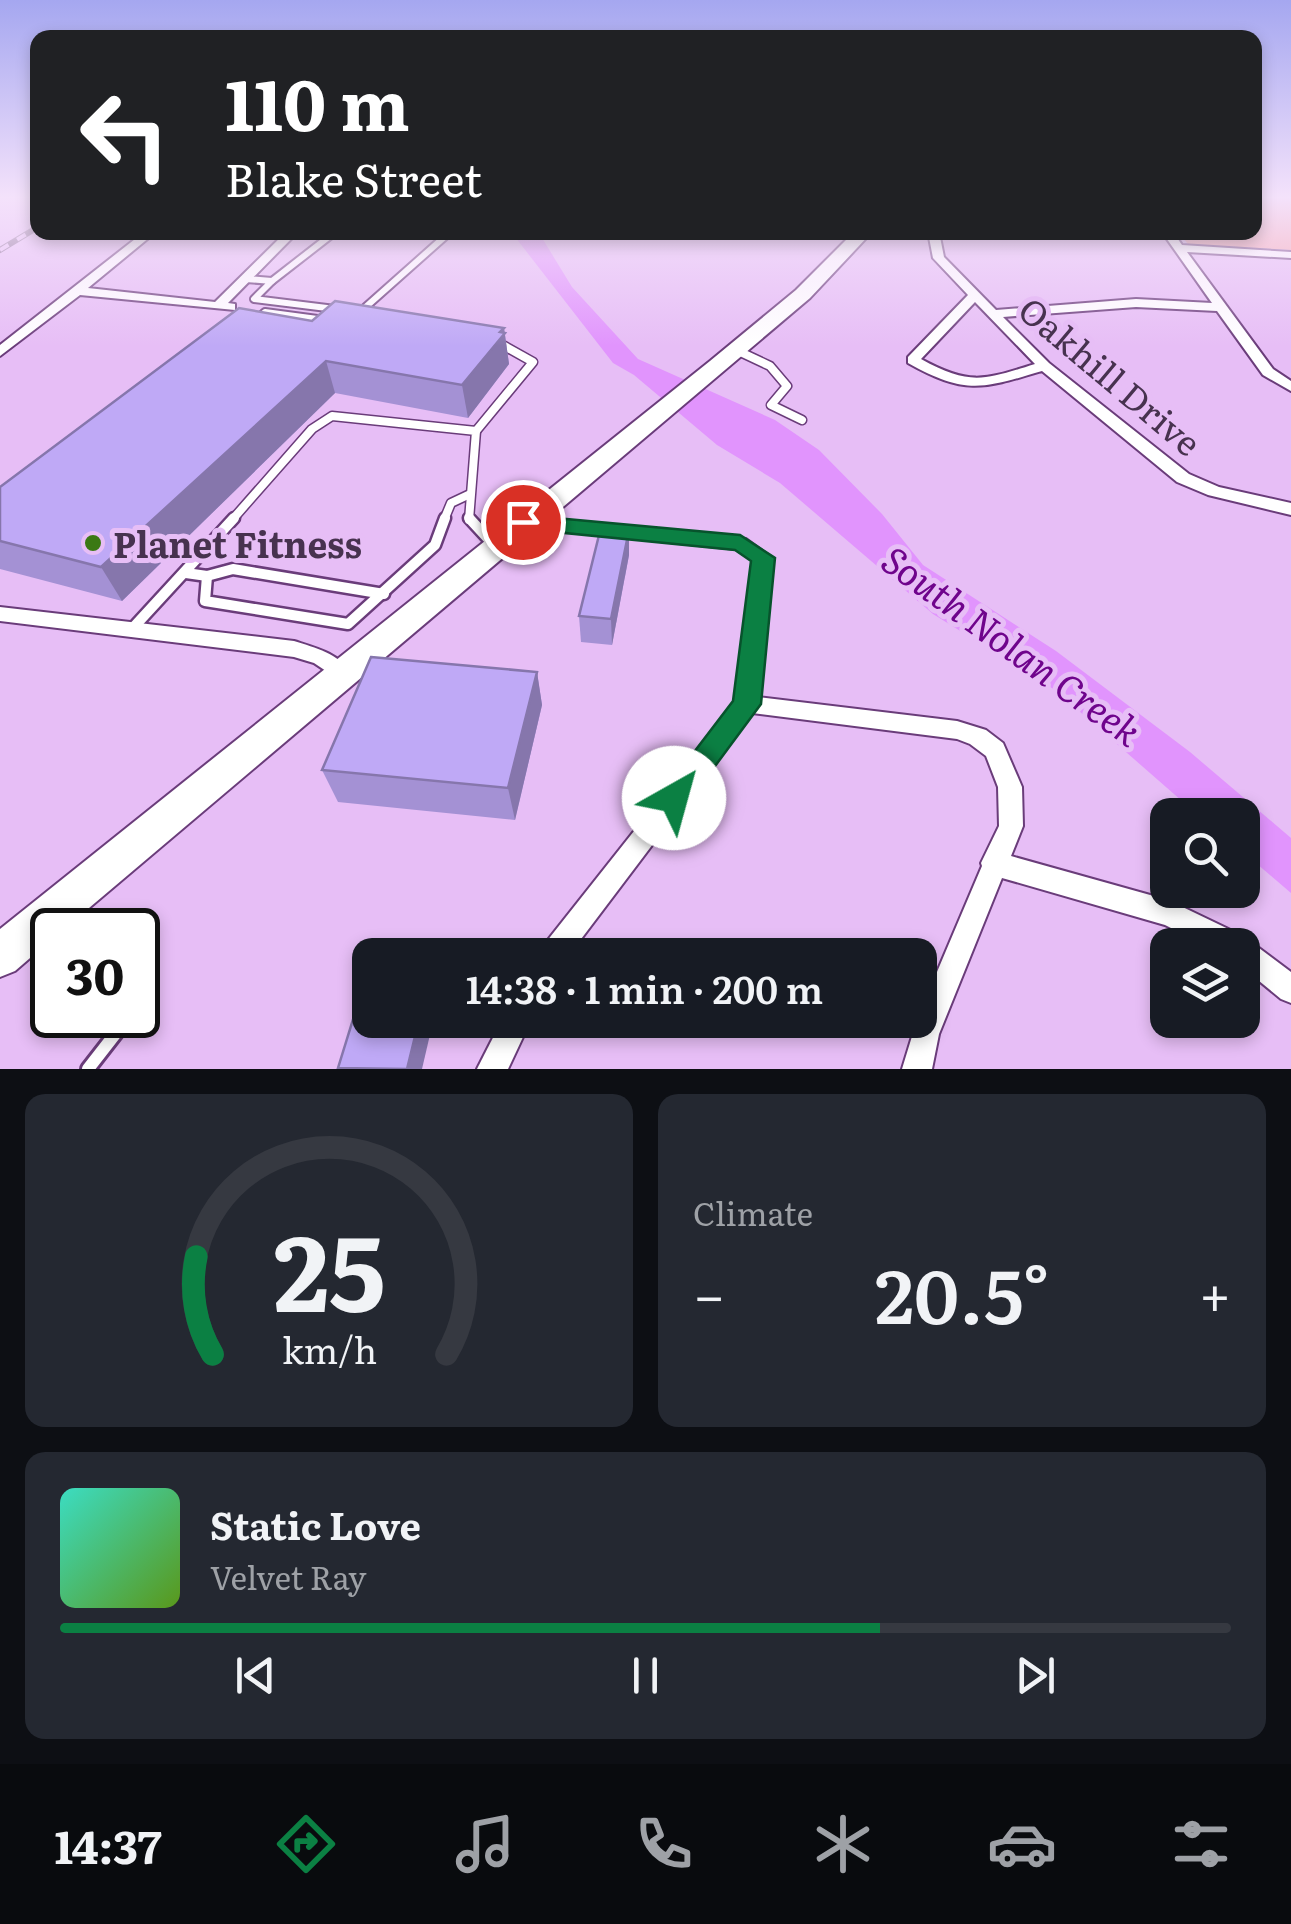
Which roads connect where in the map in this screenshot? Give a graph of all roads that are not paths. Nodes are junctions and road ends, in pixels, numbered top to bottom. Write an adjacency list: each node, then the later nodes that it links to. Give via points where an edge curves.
1 (133, 247): 11 (street)
2 (279, 247): 9 (street)
3 (317, 247): 10 (lane)
4 (433, 247): 10 (lane, via 359,313 254,299)
5 (848, 247): 19 (main road)
6 (936, 247): 12 (street, Oakhill Drive)
7 (1178, 248): 8 (street); 13 (street)
8 (1291, 255)
9 (246, 280): 10 (lane); 11 (street, via 225,306)
10 (272, 281)
11 (78, 291): 18 (street)
12 (974, 296): 14 (street, Oakhill Drive); 20 (street, via 913,360 949,382 972,386)
13 (1220, 307): 14 (street, via 1136,303); 21 (street, via 1268,372)
14 (992, 314): 20 (street, Oakhill Drive)
15 (339, 322): 16 (lane, via 266,312)
16 (250, 324)
17 (487, 341): 23 (lane, via 505,343 532,362)
18 (0, 352)
19 (727, 358): 22 (lane, via 778,372 787,386 770,405); 26 (main road)
20 (1044, 366): 25 (street, Oakhill Drive, via 1183,478)
21 (1291, 387)
22 (802, 420)
23 (476, 432): 24 (lane); 28 (lane, via 332,416 312,428)
24 (468, 495): 27 (lane, via 469,520); 30 (lane, via 450,503 435,545)
25 (1291, 509)
26 (523, 522): 27 (main road); 34 (street, via 740,543 763,558)
27 (494, 546): 33 (main road)
28 (186, 573): 29 (lane); 32 (lane)
29 (207, 576): 30 (lane, via 233,569); 30 (lane, via 204,601 338,626)
30 (384, 594)
31 (0, 614): 32 (street)
32 (131, 630): 33 (street, via 294,650)
33 (341, 674): 38 (main road)
34 (747, 704): 35 (street, via 978,736 994,750 1010,788 1011,826); 37 (street)
35 (993, 863): 36 (street); 45 (street, via 924,1034)
36 (1199, 928)
37 (565, 938)
38 (18, 944)
39 (1260, 964): 40 (street)
40 (1291, 989)
41 (112, 1038): 43 (lane)
42 (508, 1038): 44 (street)
43 (88, 1069)
44 (492, 1069)
45 (917, 1069)

